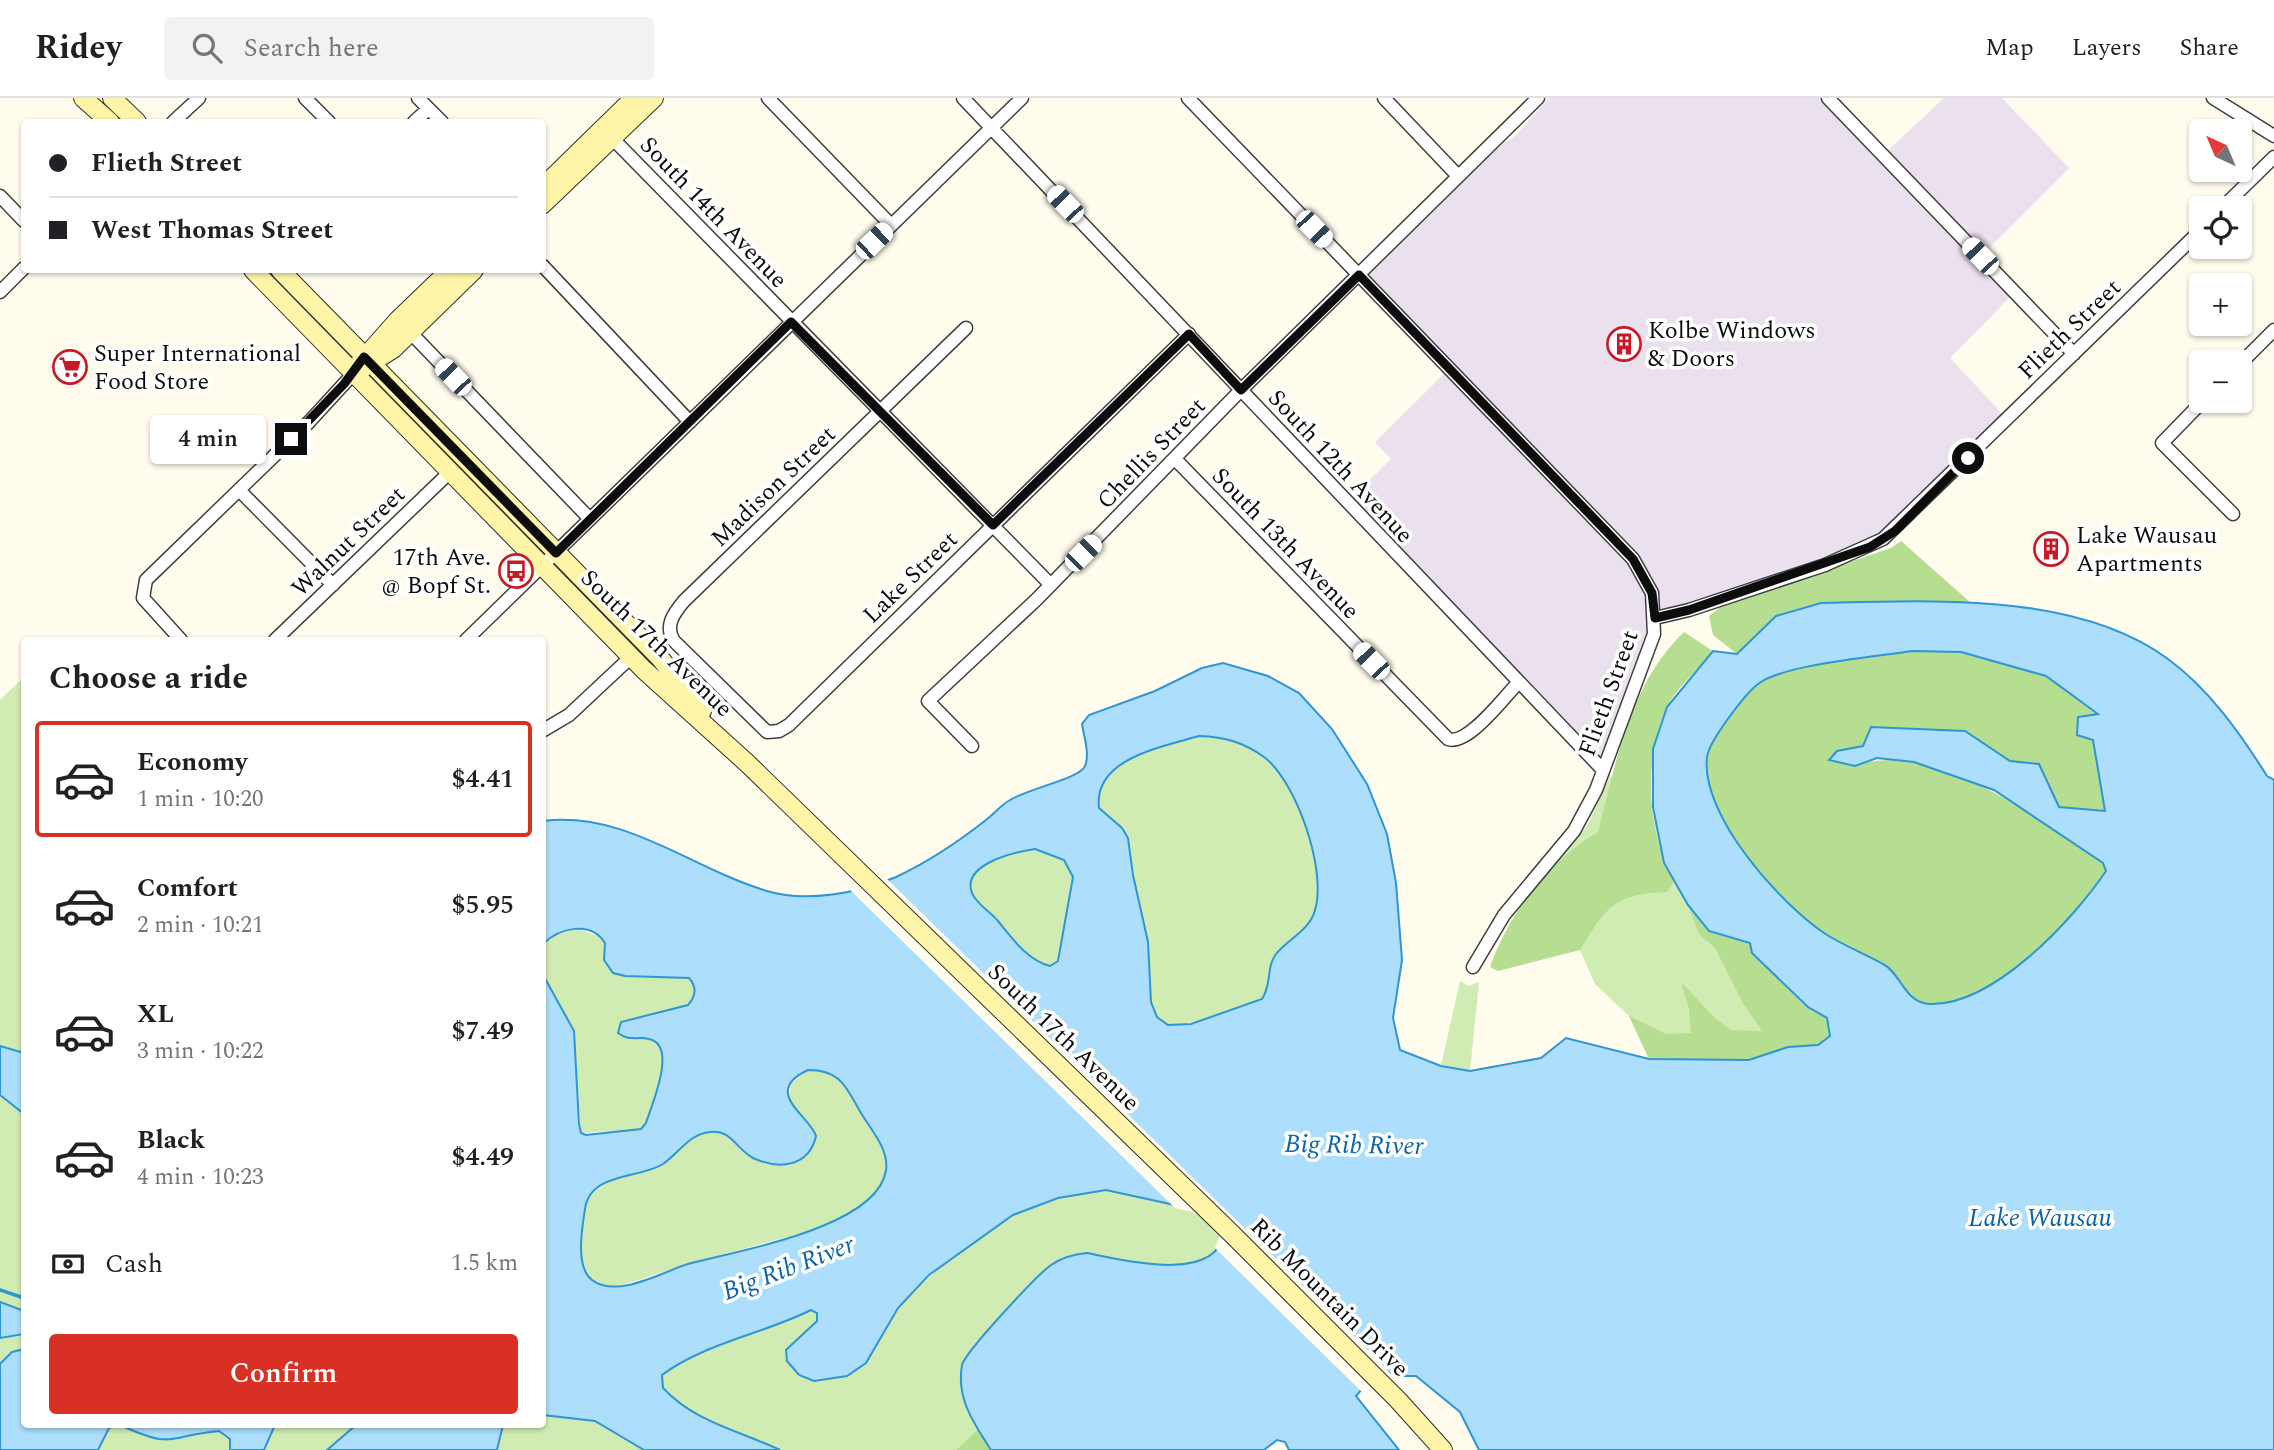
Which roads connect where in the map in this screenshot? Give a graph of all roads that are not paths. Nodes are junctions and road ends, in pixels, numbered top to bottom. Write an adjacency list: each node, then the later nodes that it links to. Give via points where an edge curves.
1 (83, 98): 17 (main road)
2 (113, 98): 18 (main road)
3 (198, 98): 19 (street)
4 (305, 98): 20 (street)
5 (418, 98): 16 (street)
6 (634, 98): 28 (main road)
7 (654, 98): 25 (main road)
8 (768, 98): 33 (street)
9 (963, 98): 23 (street, South 12th Avenue)
10 (1022, 98): 23 (street)
11 (1188, 98): 41 (street)
12 (1384, 98): 27 (street)
13 (1538, 98): 27 (street, Chellis Street)
14 (1828, 98): 49 (street)
15 (2213, 98): 24 (street)
16 (428, 109): 21 (street); 22 (street)
17 (107, 119)
18 (134, 119)
19 (176, 119)
20 (325, 119)
21 (417, 119)
22 (439, 119)
23 (992, 127): 33 (street); 47 (street, South 12th Avenue)
24 (2274, 136)
25 (612, 138): 31 (main road); 43 (street, South 14th Avenue)
26 (2274, 157): 30 (street)
27 (1458, 176): 41 (street, Chellis Street)
28 (546, 184)
29 (0, 196): 32 (street)
30 (2234, 196)
31 (546, 201)
32 (21, 217)
33 (891, 225): 43 (street)
34 (2189, 242): 49 (street, Flieth Street)
35 (546, 269): 55 (street)
36 (21, 271): 42 (street)
37 (256, 273): 51 (main road, South 17th Avenue)
38 (283, 273): 50 (main road, South 17th Avenue)
39 (447, 273): 50 (main road)
40 (471, 273): 46 (main road)
41 (1359, 275): 52 (street, Chellis Street); 65 (street, via 1633,559 1652,593)
42 (0, 292)
43 (791, 322): 53 (street, South 14th Avenue); 55 (street)
44 (965, 328): 53 (street, Madison Street)
45 (2274, 330): 48 (street)
46 (410, 332): 50 (main road); 60 (street)
47 (1189, 334): 52 (street, South 12th Avenue); 61 (street, Lake Street)
48 (2252, 352)
49 (2074, 354): 65 (street, Flieth Street, via 1883,539 1825,565)
50 (368, 360): 51 (main road); 62 (main road, South 17th Avenue)
51 (354, 373): 57 (main road, South 17th Avenue); 58 (street)
52 (1241, 390): 56 (street, Chellis Street); 71 (street, South 12th Avenue)
53 (879, 411): 61 (street, South 14th Avenue); 70 (street, Madison Street, via 673,615 671,636)
54 (2191, 413): 59 (street, via 2162,443)
55 (690, 422): 60 (street)
56 (1175, 459): 63 (street, Chellis Street); 71 (street, South 13th Avenue, via 1448,739 1458,741 1469,734)
57 (451, 471): 62 (main road, South 17th Avenue); 64 (street, Walnut Street)
58 (239, 490): 64 (street); 66 (street, via 146,580 141,592 148,606)
59 (2233, 514)
60 (590, 519): 62 (street)
61 (993, 525): 63 (street, South 14th Avenue); 70 (street, Lake Street, via 782,730 763,730)
62 (550, 559): 68 (street); 69 (main road, South 17th Avenue); 74 (main road, South 17th Avenue, via 666,666)
63 (1051, 584): 73 (street, Chellis Street, via 928,701)
64 (333, 585): 67 (street, Walnut Street)
65 (1655, 618): 75 (street, Flieth Street, via 1649,650)
66 (178, 637)
67 (278, 637)
68 (469, 637)
69 (631, 657): 72 (street, via 569,715); 74 (main road, South 17th Avenue)
70 (715, 682)
71 (1518, 683): 75 (street, South 12th Avenue)
72 (546, 729)
73 (972, 746)
74 (735, 752): 77 (main road, South 17th Avenue)
75 (1603, 770): 76 (street, Flieth Street, via 1574,831 1504,915)
76 (1473, 967)
77 (1178, 1182): 78 (main road, Rib Mountain Drive)
78 (1443, 1450)

